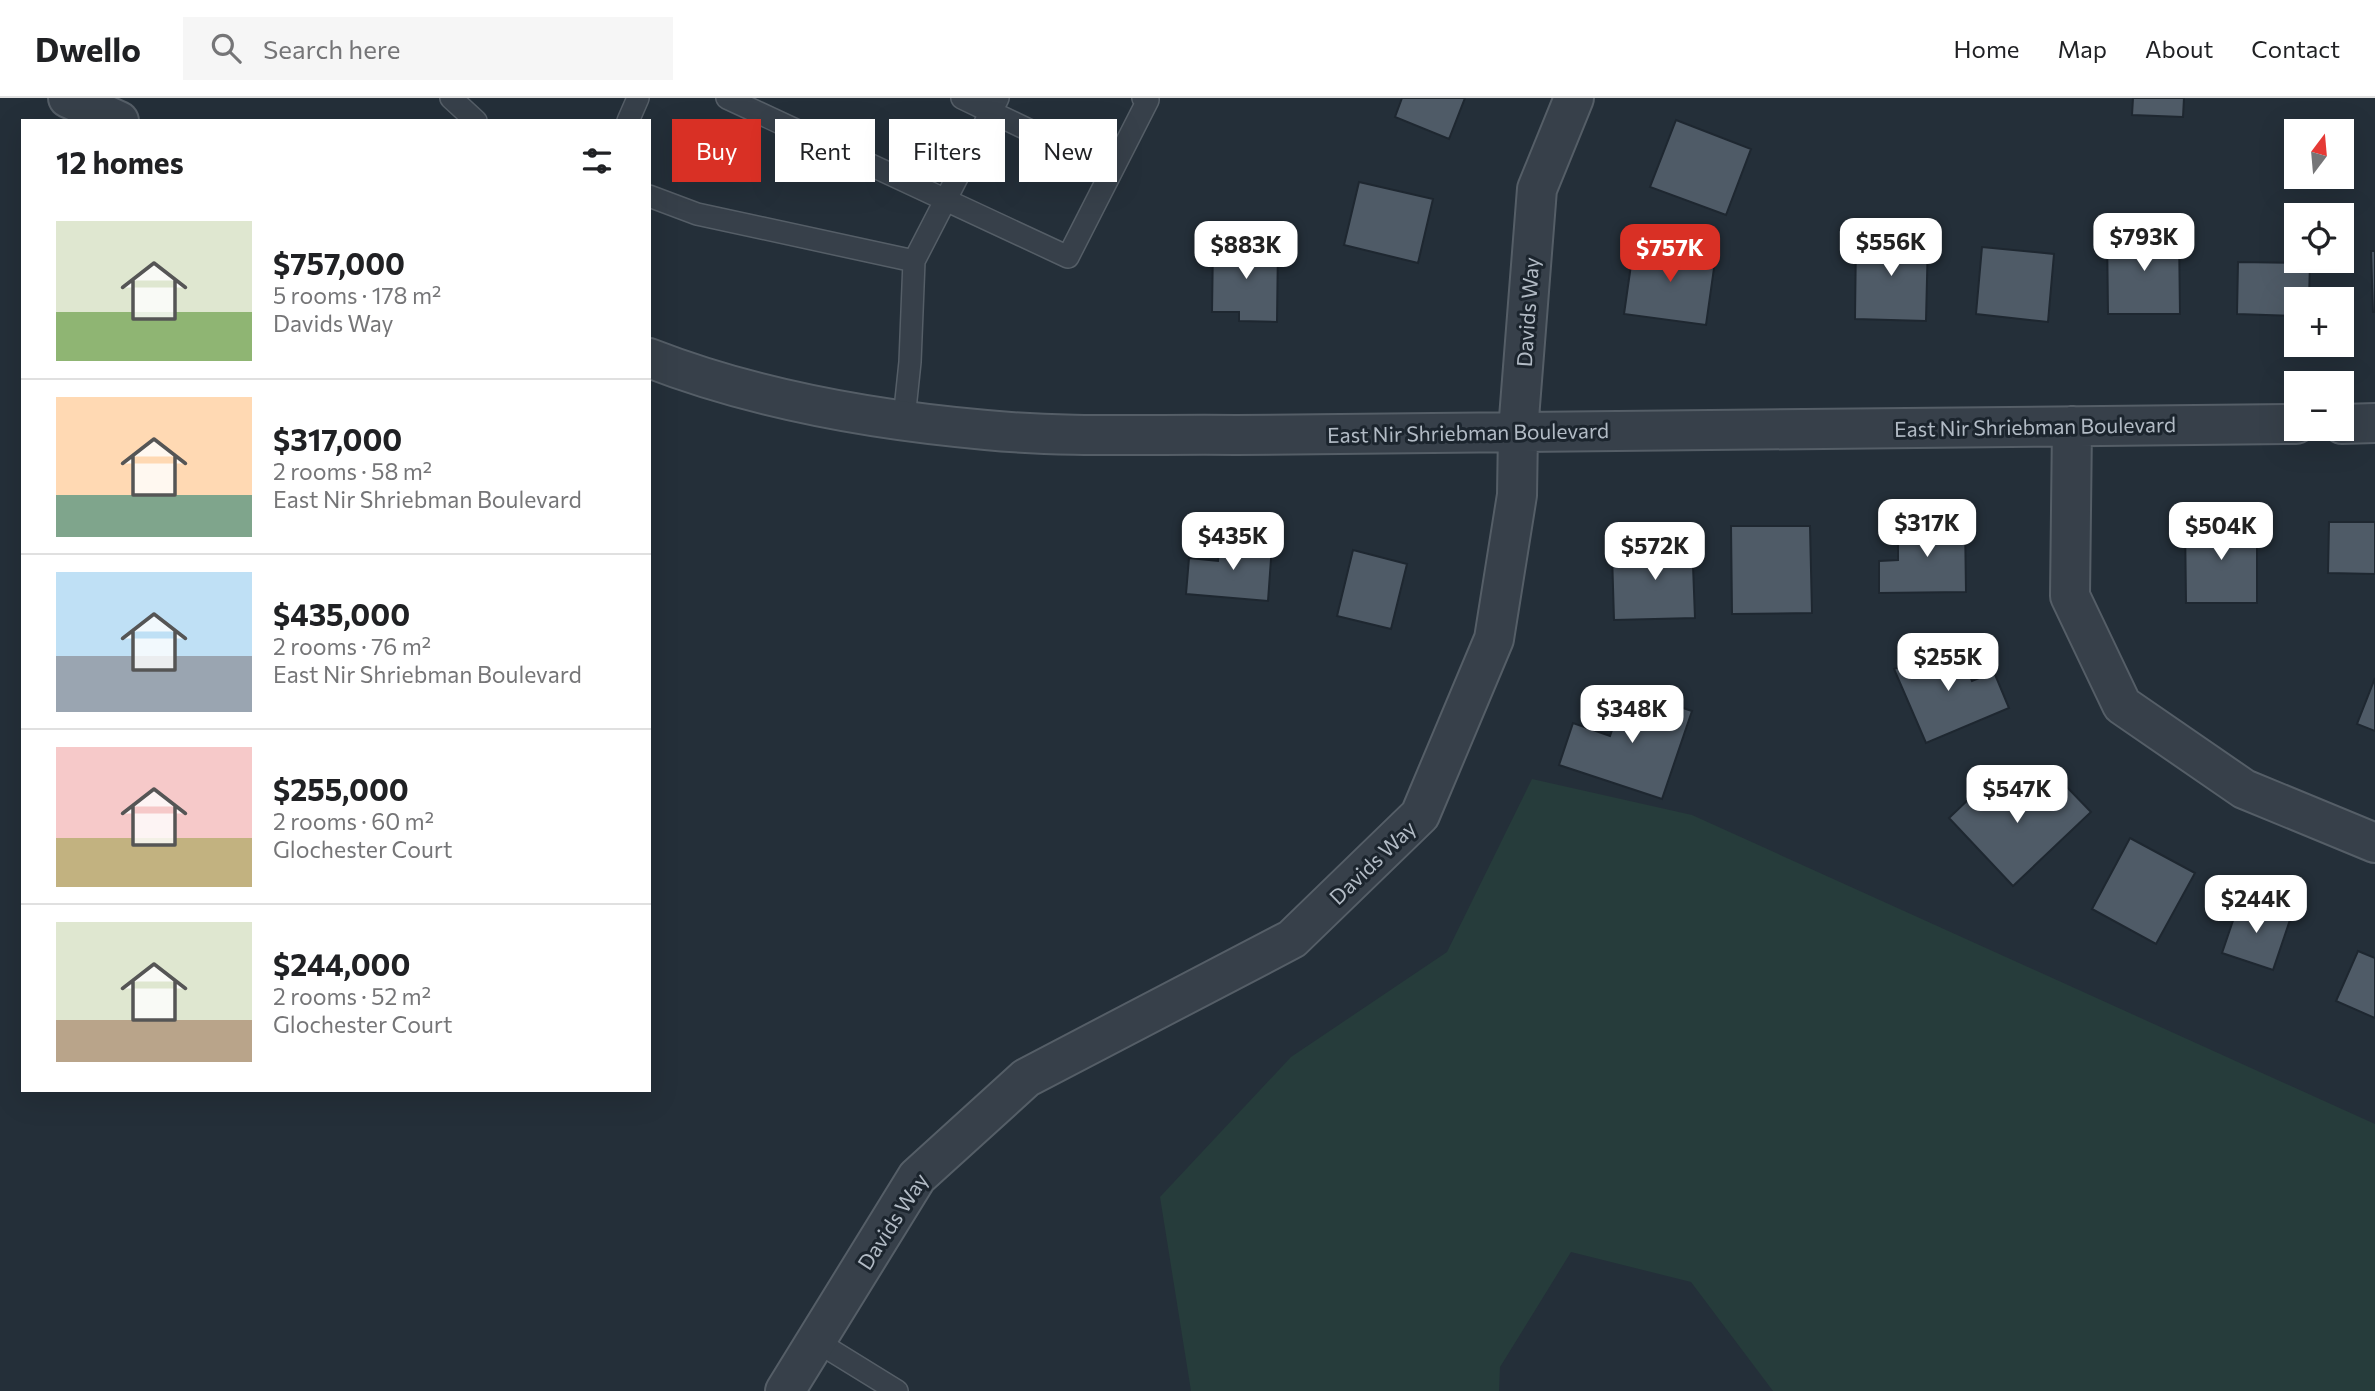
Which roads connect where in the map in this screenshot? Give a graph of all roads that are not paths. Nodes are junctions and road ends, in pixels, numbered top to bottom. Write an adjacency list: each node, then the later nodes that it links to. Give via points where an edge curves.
1 (68, 98): 9 (street)
2 (451, 98): 10 (lane)
3 (638, 98): 11 (lane)
4 (727, 98): 16 (lane)
5 (962, 98): 8 (lane)
6 (1143, 98): 13 (lane, via 1148,100)
7 (1574, 98): 24 (street, Davids Way, via 1537,189)
8 (995, 105): 12 (lane); 16 (lane)
9 (115, 119)
10 (474, 119)
11 (629, 119)
12 (1020, 119)
13 (1117, 160)
14 (1106, 182): 16 (lane, via 1068,257)
15 (651, 197): 17 (lane, via 697,214)
16 (946, 199): 17 (lane)
17 (914, 261): 19 (lane)
18 (651, 359): 19 (street, East Nir Shriebman Boulevard, via 815,408)
19 (904, 419): 24 (street, East Nir Shriebman Boulevard, via 987,430 1073,434)
20 (2375, 423): 22 (street)
21 (2284, 424): 23 (street, East Nir Shriebman Boulevard)
22 (2354, 424)
23 (2072, 426): 24 (street, East Nir Shriebman Boulevard); 25 (street, via 2070,596 2122,705 2244,789)
24 (1518, 431): 26 (street, Davids Way, via 1517,495 1494,639 1420,815 1292,939 1026,1078 917,1177)
25 (2375, 843)
26 (816, 1341): 27 (street, Davids Way); 28 (lane)
27 (785, 1391)
28 (897, 1391)

